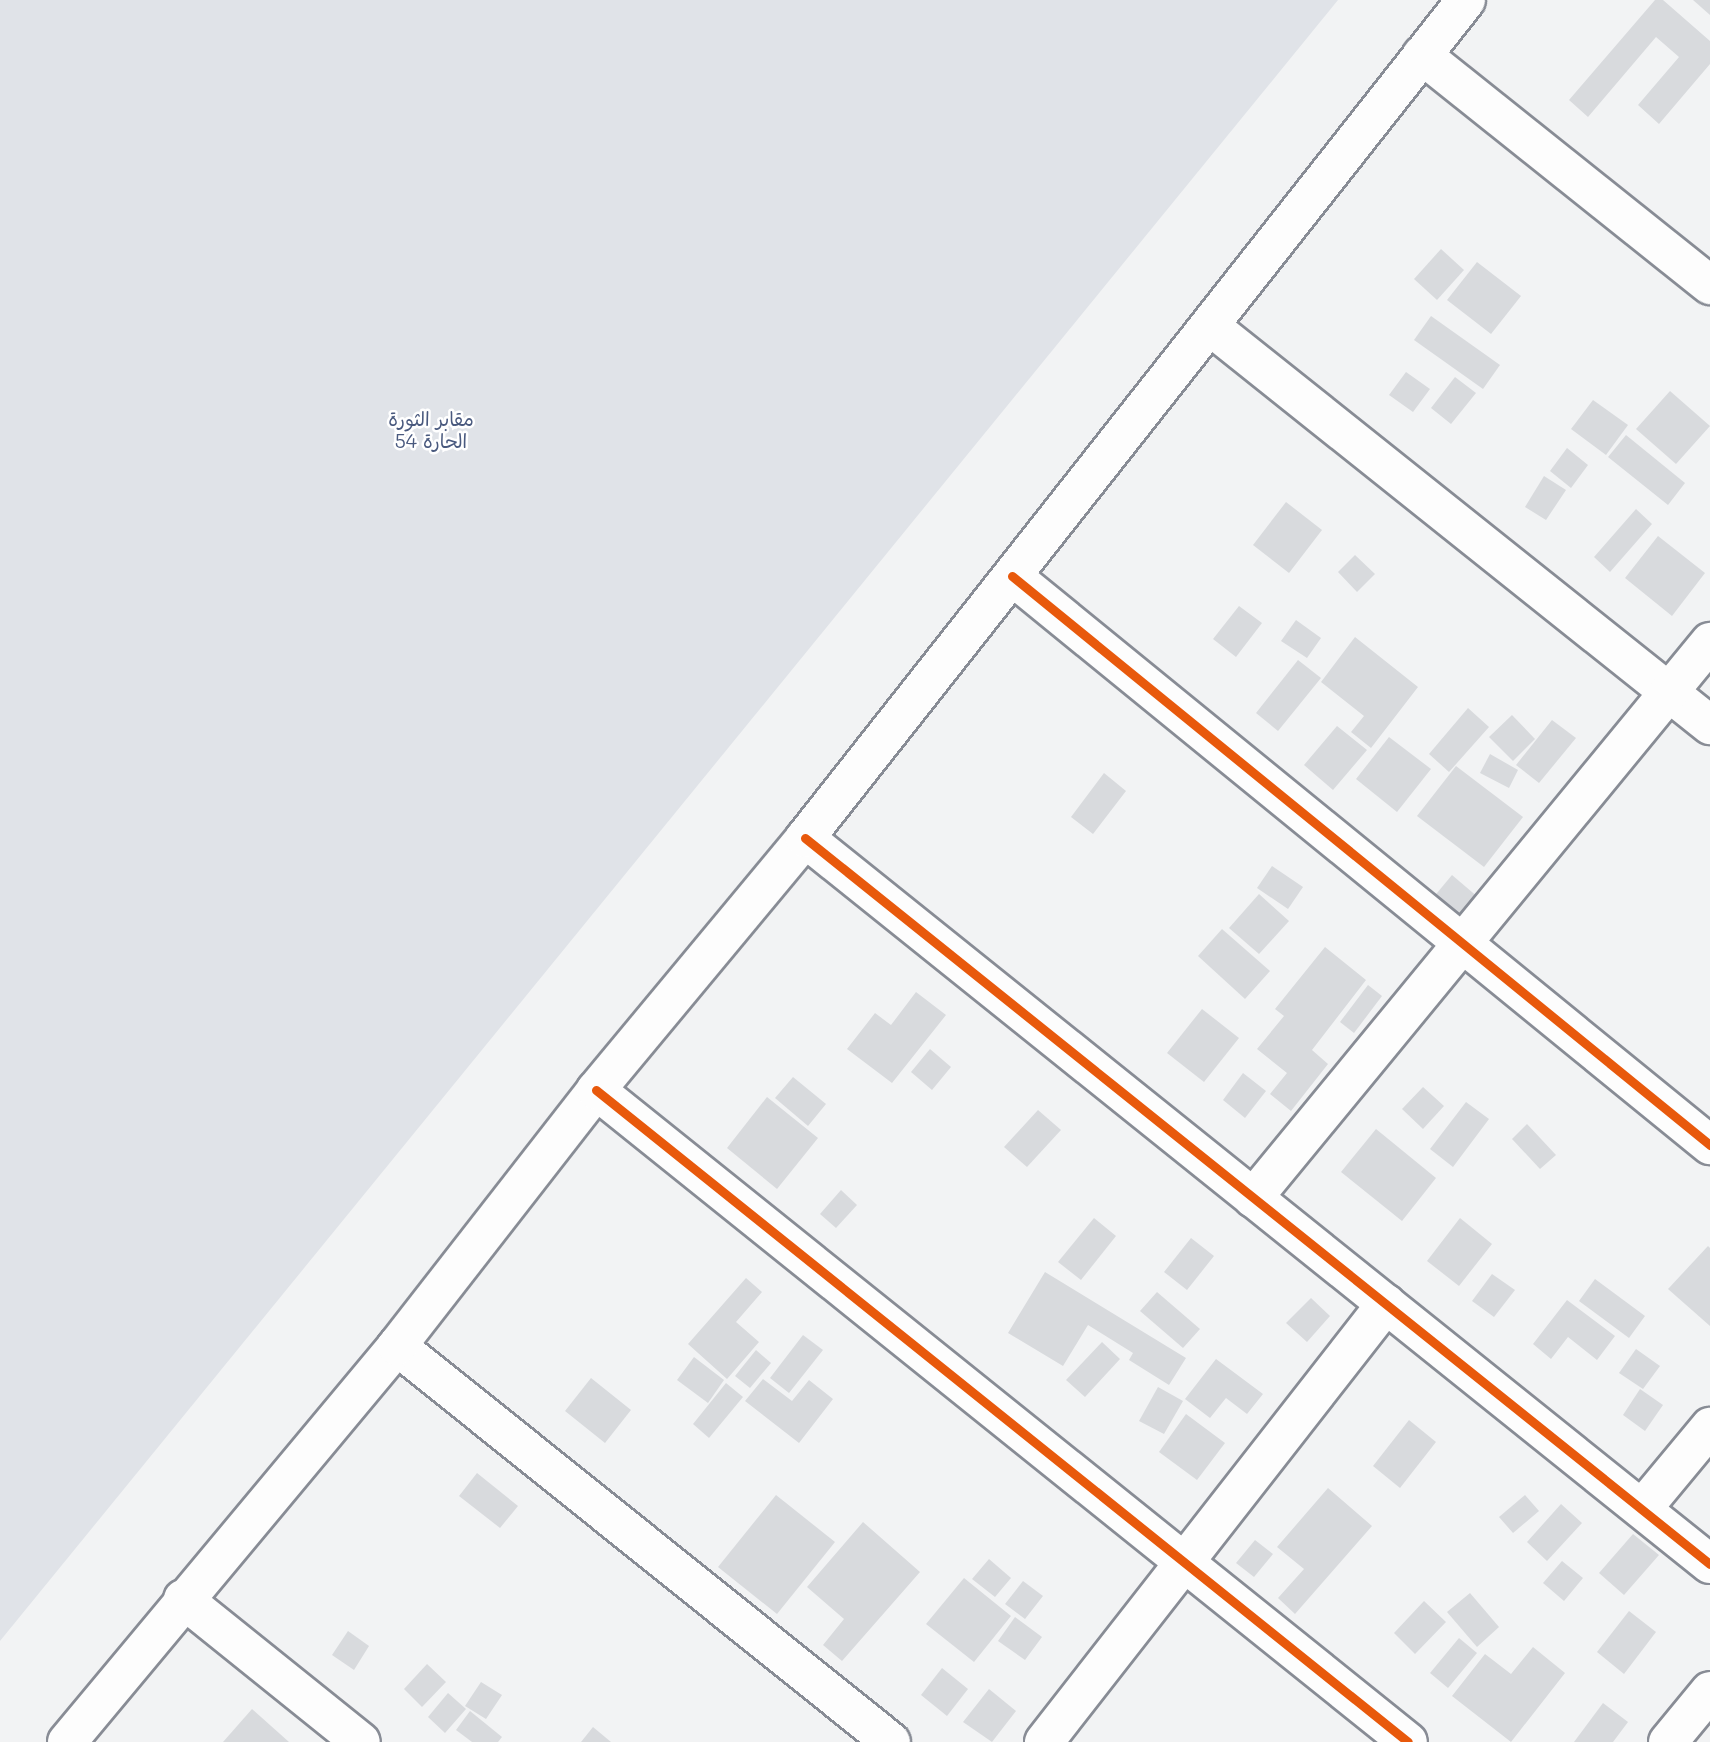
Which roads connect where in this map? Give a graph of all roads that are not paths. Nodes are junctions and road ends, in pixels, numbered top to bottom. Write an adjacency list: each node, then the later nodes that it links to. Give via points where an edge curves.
1 (1466, 0): 2 (street)
2 (1422, 55): 3 (street); 4 (street)
3 (1710, 285)
4 (1210, 326): 5 (street); 7 (street)
5 (1012, 576): 9 (street); 10 (street)
6 (1710, 642): 7 (street)
7 (1669, 693): 8 (street); 10 (street)
8 (1710, 725)
9 (805, 838): 11 (street); 13 (street)
10 (1463, 945): 12 (street); 13 (street)
11 (596, 1090): 15 (street); 18 (street)
12 (1710, 1144)
13 (1253, 1198): 14 (street)
14 (1386, 1304): 17 (street); 18 (street)
15 (397, 1346): 20 (street); 25 (street)
16 (1710, 1427): 17 (street)
17 (1642, 1509): 19 (street)
18 (1185, 1563): 22 (street); 26 (street)
19 (1710, 1564)
20 (183, 1599): 23 (street); 24 (street)
21 (1710, 1691): 28 (street)
22 (1369, 1730): 27 (street)
23 (67, 1742)
24 (361, 1742)
25 (891, 1742)
26 (1044, 1742)
27 (1409, 1742)
28 (1668, 1742)

